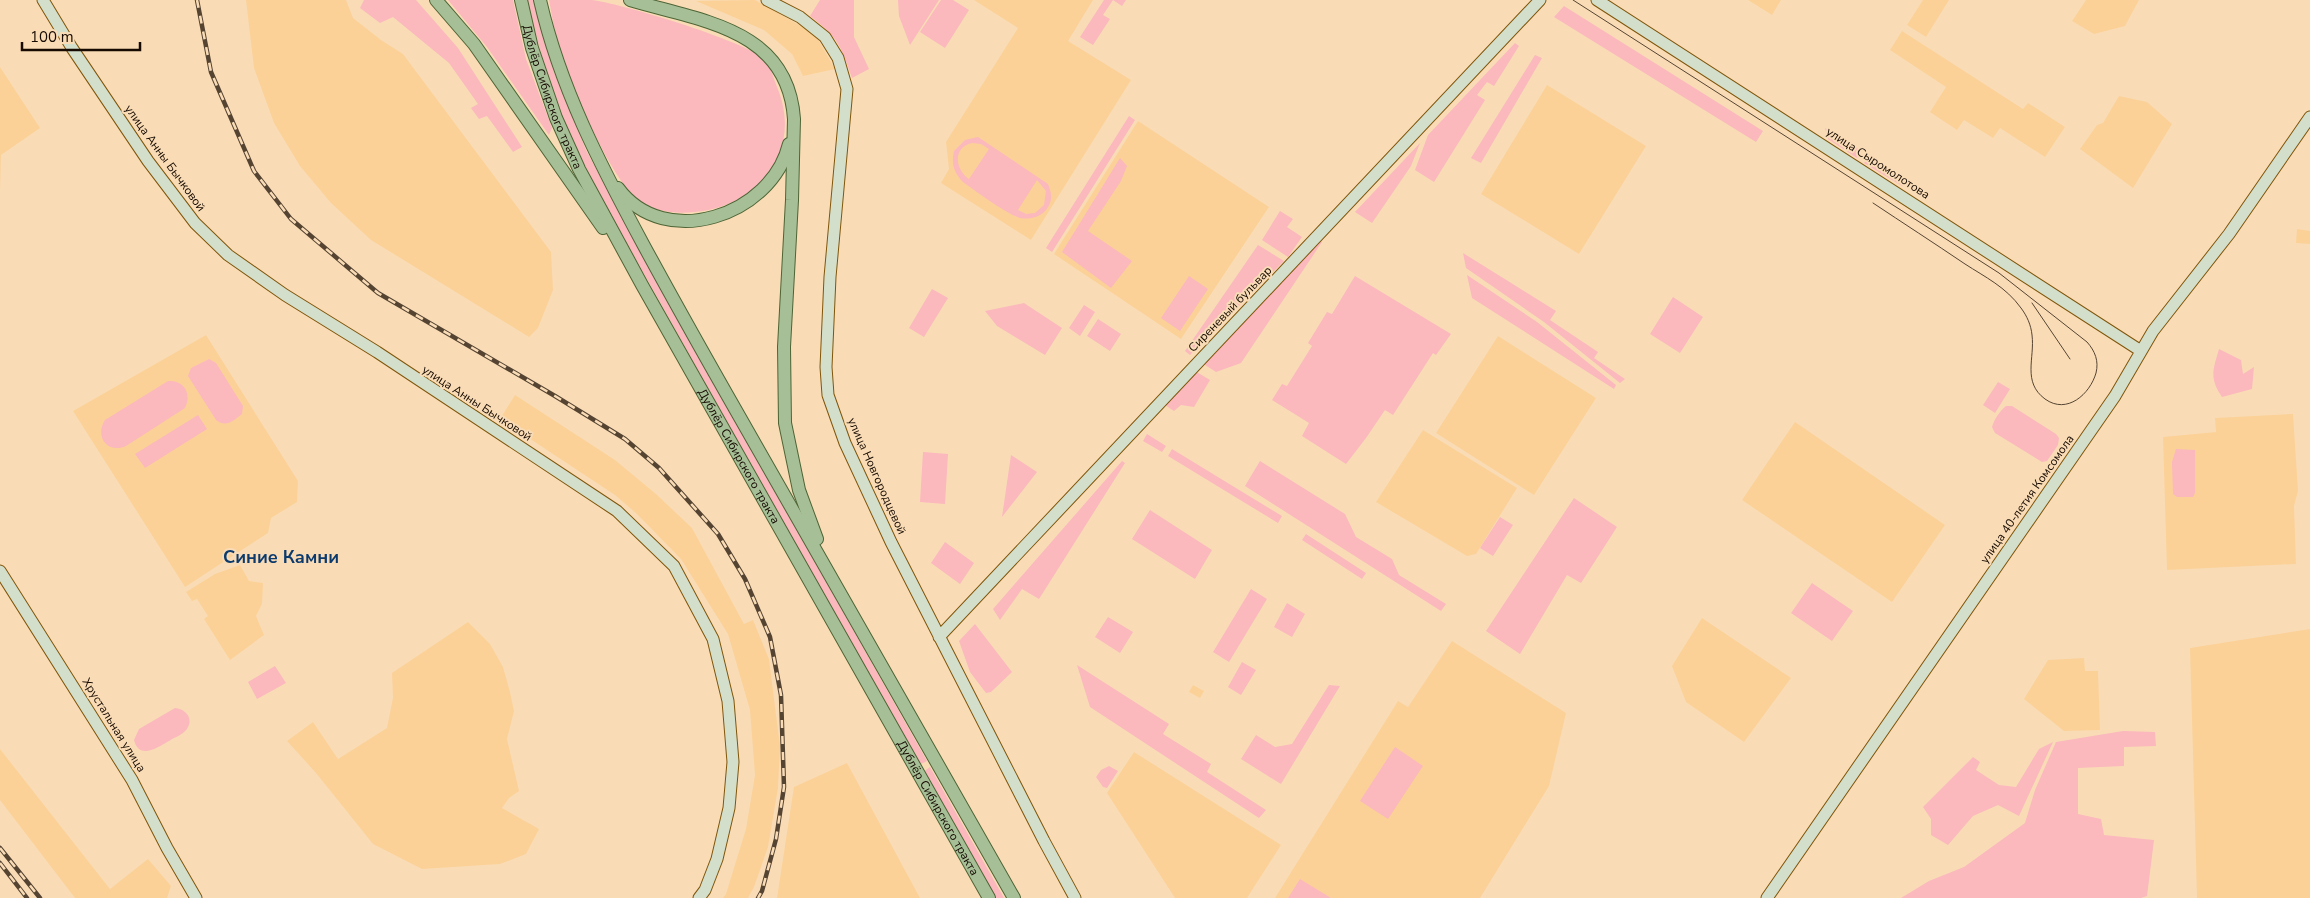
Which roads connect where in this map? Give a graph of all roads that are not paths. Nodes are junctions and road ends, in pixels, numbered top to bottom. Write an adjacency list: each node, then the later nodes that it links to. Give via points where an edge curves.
1 (43, 0): 18 (street, улица Анны Бычковой, via 148,161 195,223 228,255 617,511 674,566 713,639 728,701 733,762 727,819 717,859)
2 (436, 0): 12 (main road, via 474,44)
3 (520, 0): 12 (main road, Дублёр Сибирского тракта, via 532,48 556,118 579,169)
4 (540, 0): 9 (main road, Дублёр Сибирского тракта)
5 (630, 0): 11 (main road, Дублёр Сибирского тракта, via 728,29 753,42 775,61 786,80)
6 (767, 0): 16 (street, улица Новгородцевой, via 800,17 825,37 844,73 847,89 826,334 828,394 845,443)
7 (1540, 0): 16 (street, Сиреневый бульвар)
8 (1597, 0): 13 (street, улица Сыромолотова)
9 (566, 86): 11 (main road, Дублёр Сибирского тракта, via 622,193 647,212 674,220 718,216 749,202 782,166); 15 (main road, Дублёр Сибирского тракта, via 607,178)
10 (2310, 117): 13 (street, улица 40-летия Комсомола, via 2229,234)
11 (794, 119): 15 (main road, Дублёр Сибирского тракта, via 784,346 785,423 799,490 812,529)
12 (642, 285): 19 (main road, Дублёр Сибирского тракта)
13 (2141, 351): 22 (street, улица 40-летия Комсомола, via 2086,439)
14 (0, 571): 17 (street, Хрустальная улица, via 132,780)
15 (843, 599): 20 (main road, Дублёр Сибирского тракта)
16 (939, 637): 21 (street, улица Новгородцевой)
17 (196, 898)
18 (699, 898)
19 (989, 898)
20 (1014, 898)
21 (1075, 898)
22 (1768, 898)

